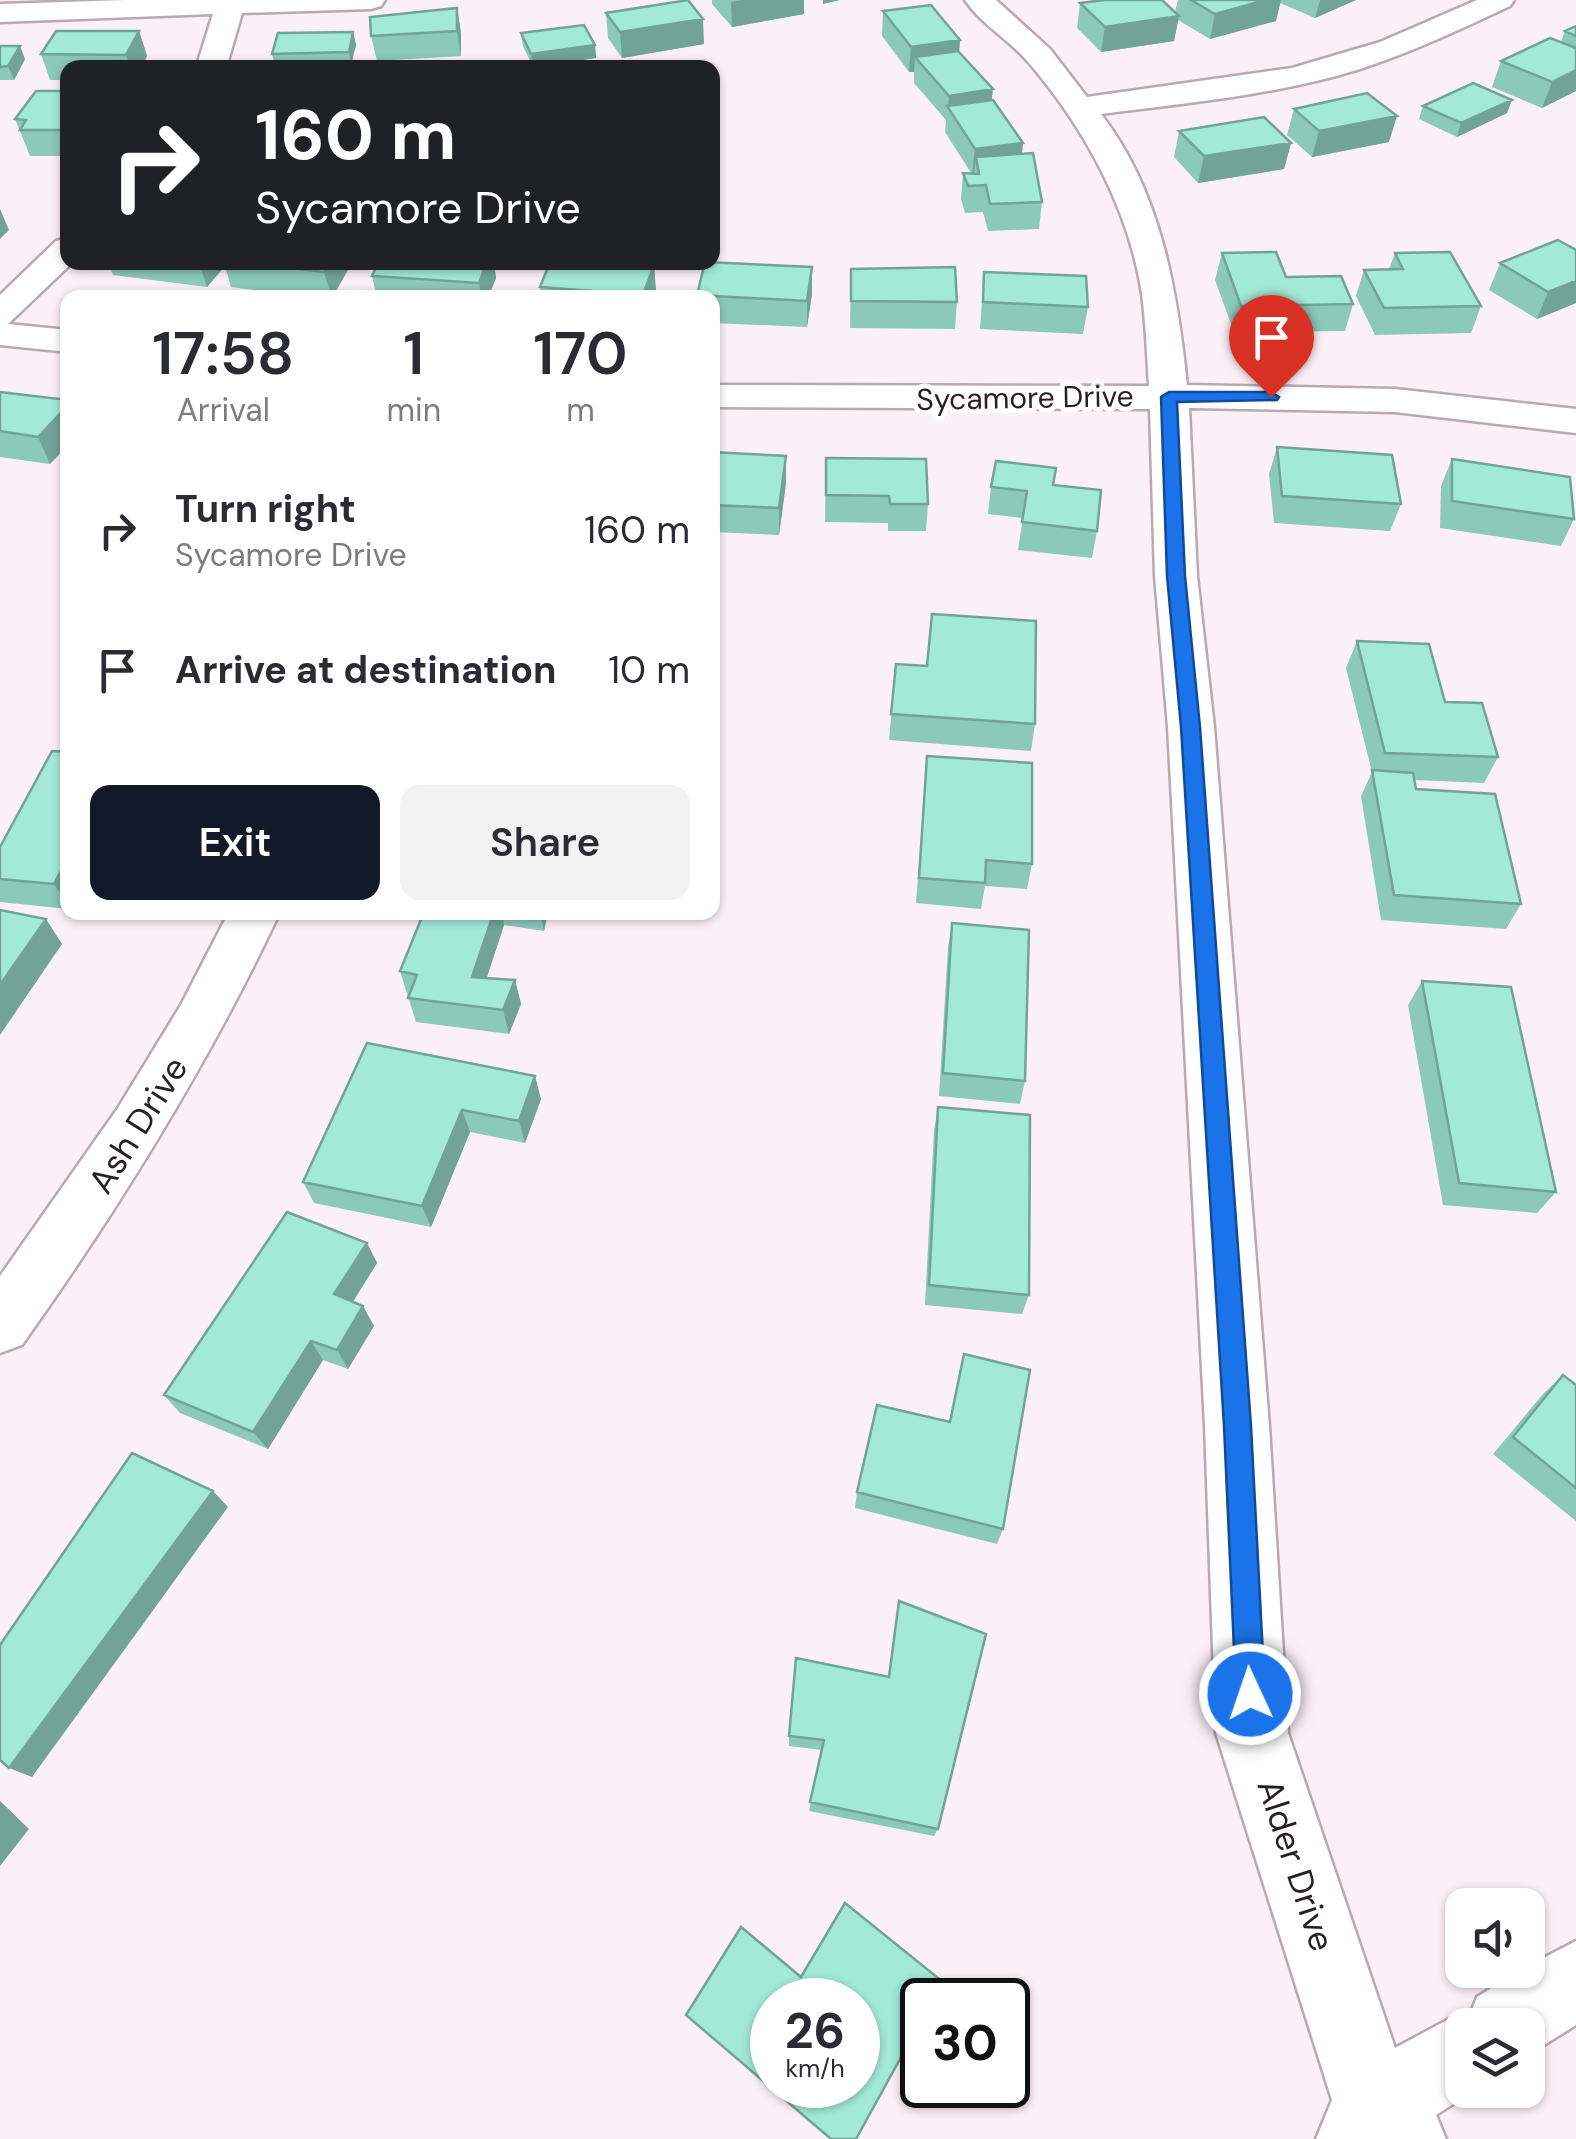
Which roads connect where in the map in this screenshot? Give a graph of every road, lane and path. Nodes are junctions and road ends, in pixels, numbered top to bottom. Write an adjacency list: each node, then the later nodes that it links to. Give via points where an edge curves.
1 (371, 0): 4 (street)
2 (979, 0): 7 (street, Alder Drive, via 1039,54)
3 (1500, 0): 7 (street, via 1324,70)
4 (231, 3): 5 (street); 6 (street)
5 (0, 13)
6 (213, 60)
7 (1080, 107): 13 (street, Alder Drive, via 1118,168 1151,254)
8 (60, 256): 9 (street)
9 (0, 315)
10 (0, 334): 11 (street)
11 (60, 341)
12 (720, 396): 13 (street, Sycamore Drive)
13 (1169, 397): 14 (street, Sycamore Drive, via 1340,397); 20 (street, Alder Drive, via 1238,1426 1252,1733)
14 (1576, 421)
15 (252, 920): 16 (street, Ash Drive, via 212,1005 108,1173)
16 (0, 1325)
17 (1576, 1980): 18 (street)
18 (1532, 2008)
19 (1445, 2067): 20 (street)
20 (1378, 2128)

